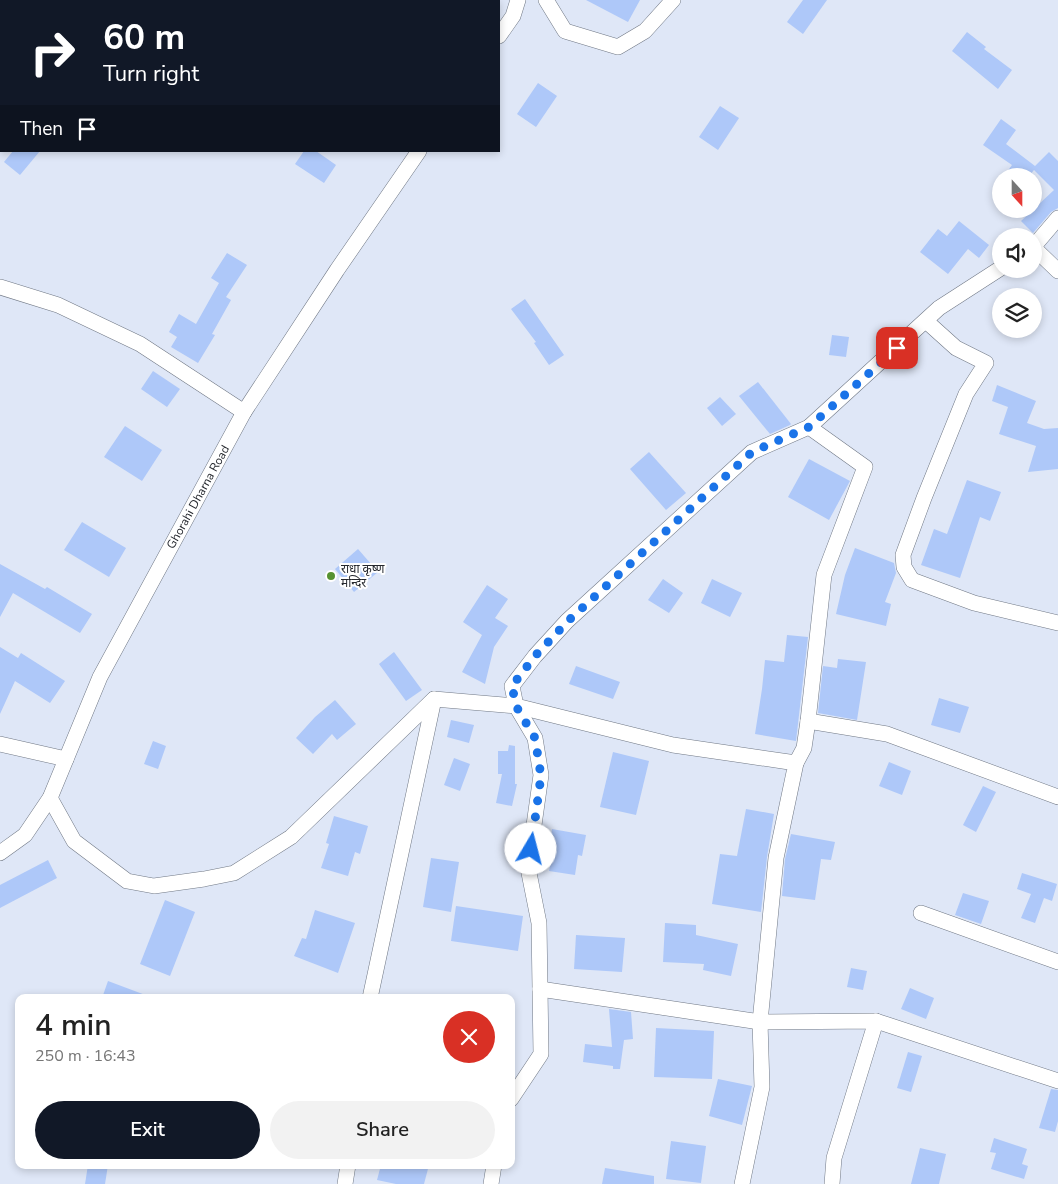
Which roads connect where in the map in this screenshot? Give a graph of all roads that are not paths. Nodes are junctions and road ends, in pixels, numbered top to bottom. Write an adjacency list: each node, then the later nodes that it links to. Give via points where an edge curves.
1 (518, 0): 4 (street, via 513,16)
2 (546, 0): 3 (street, via 565,31 618,47 645,31)
3 (673, 0)
4 (500, 35)
5 (418, 152): 13 (street, Ghorahi Dharna Road)
6 (1058, 218): 7 (street)
7 (1042, 237)
8 (1042, 255): 9 (street)
9 (1058, 271)
10 (992, 274): 12 (street, via 939,308)
11 (0, 287): 13 (street, via 58,305 140,344)
12 (926, 321): 14 (street); 15 (street, via 956,348 986,363 966,394 924,498 902,555 904,567 912,580 974,602)
13 (244, 412): 20 (street, Ghorahi Dharna Road, via 100,677)
14 (809, 427): 17 (street, via 752,452 568,621 512,686); 18 (street, via 865,467 824,575)
15 (1058, 623)
16 (434, 699): 17 (street); 23 (street, via 291,837 234,872 154,886 127,882 74,841); 28 (street)
17 (516, 706): 21 (street, via 673,745); 27 (street, via 535,738 541,776 528,868 539,923)
18 (808, 721): 21 (street, via 804,748); 22 (street, via 887,734)
19 (0, 744): 20 (street)
20 (66, 759): 23 (street, Ghorahi Dharna Road)
21 (796, 763): 30 (street, via 776,858)
22 (1058, 796)
23 (50, 798): 24 (street, Ghorahi Dharna Road, via 25,834)
24 (0, 853)
25 (921, 913): 26 (street)
26 (1058, 962)
27 (540, 989): 30 (street); 32 (street, via 541,1054)
28 (371, 994)
29 (876, 1021): 30 (street); 31 (street); 38 (street, via 834,1158)
30 (760, 1022): 37 (street, via 762,1087)
31 (1058, 1081)
32 (515, 1093)
33 (348, 1169): 35 (street)
34 (493, 1169): 36 (street)
35 (346, 1184)
36 (491, 1184)
37 (742, 1184)
38 (832, 1184)

